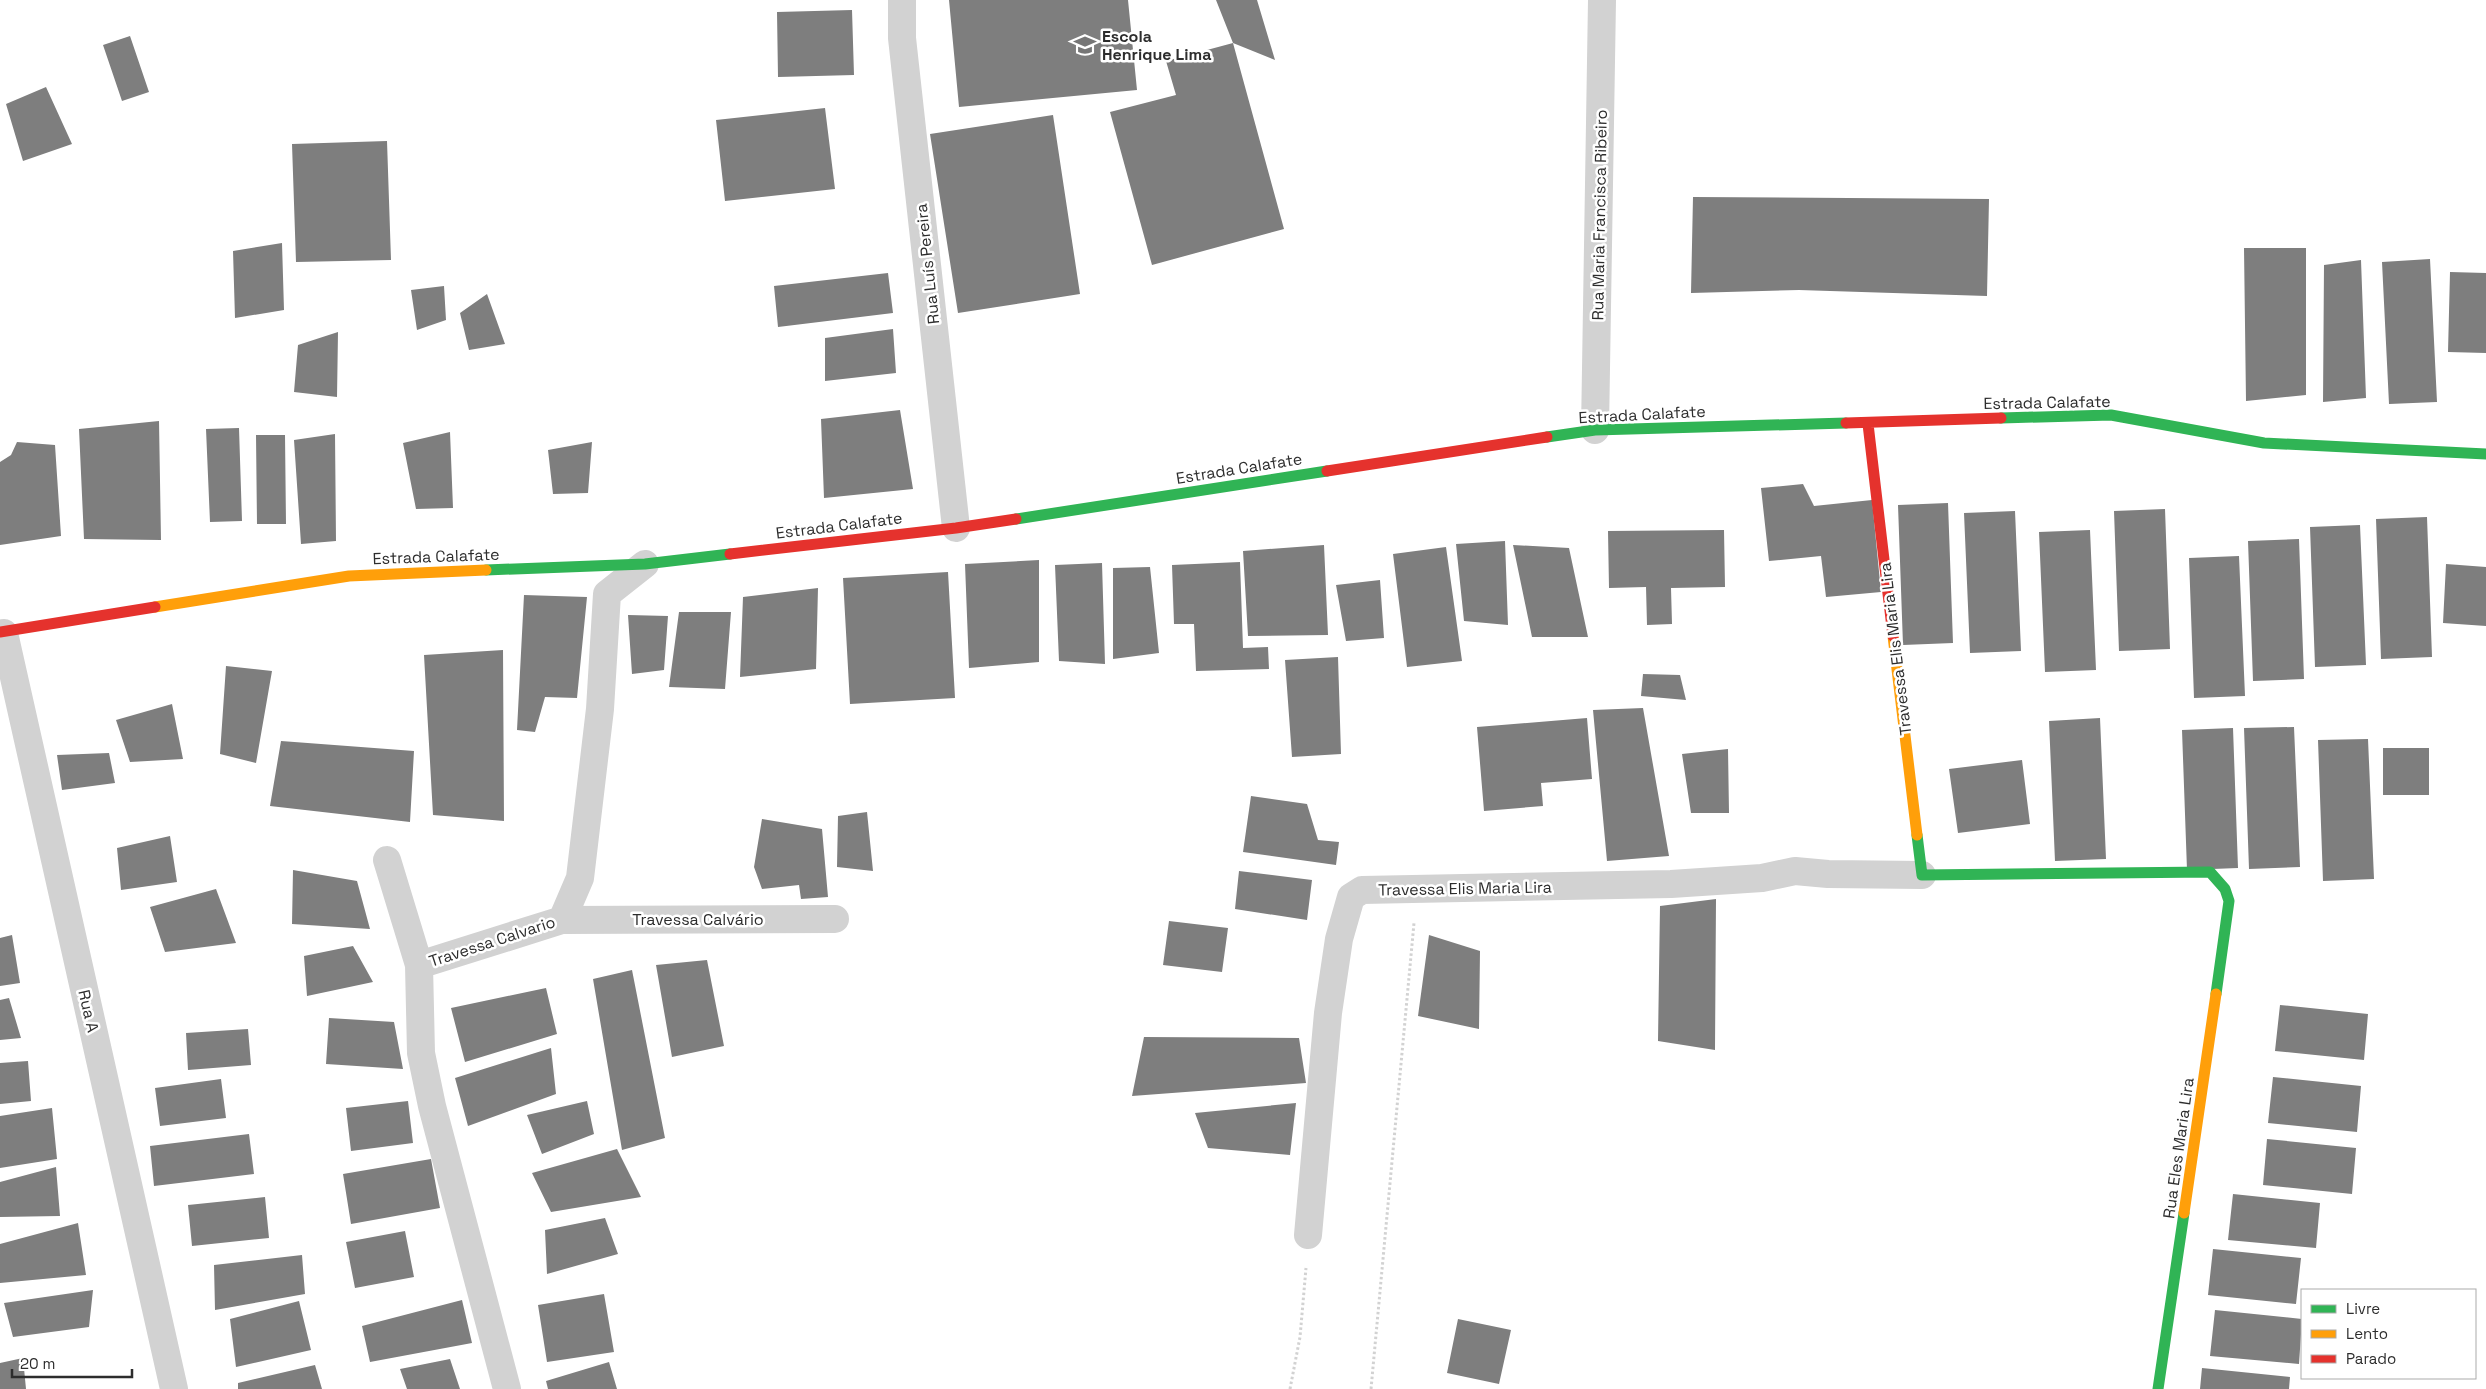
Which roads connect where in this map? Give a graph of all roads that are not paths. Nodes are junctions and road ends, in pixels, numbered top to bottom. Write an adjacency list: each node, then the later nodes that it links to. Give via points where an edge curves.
1 (902, 0): 6 (street, Rua Luís Pereira, via 902,38)
2 (1602, 0): 4 (street, Rua Maria Francisca Ribeiro)
3 (1868, 424): 4 (street, Estrada Calafate); 5 (street, Estrada Calafate, via 2111,416 2264,443); 10 (street, Travessa Elis Maria Lira)
4 (1595, 430): 6 (street, Estrada Calafate)
5 (2486, 454)
6 (956, 528): 7 (street, Estrada Calafate)
7 (645, 564): 8 (street, Estrada Calafate, via 349,576); 13 (street, Travessa Calvario, via 607,594 600,709 580,878)
8 (2, 633): 16 (street, Rua A)
9 (387, 860): 14 (street)
10 (1922, 875): 11 (street, Travessa Elis Maria Lira, via 2210,872 2225,889); 15 (street, Travessa Elis Maria Lira, via 1795,871 1762,878 1671,884 1362,890 1356,893 1351,897 1338,939)
11 (2229, 912): 18 (street, Rua Eles Maria Lira)
12 (835, 919): 13 (street, Travessa Calvário)
13 (562, 920): 14 (street, Travessa Calvario)
14 (419, 965): 17 (street, Travessa Calvario, via 421,1053)
15 (1308, 1235)
16 (174, 1389)
17 (507, 1389)
18 (2158, 1389)

